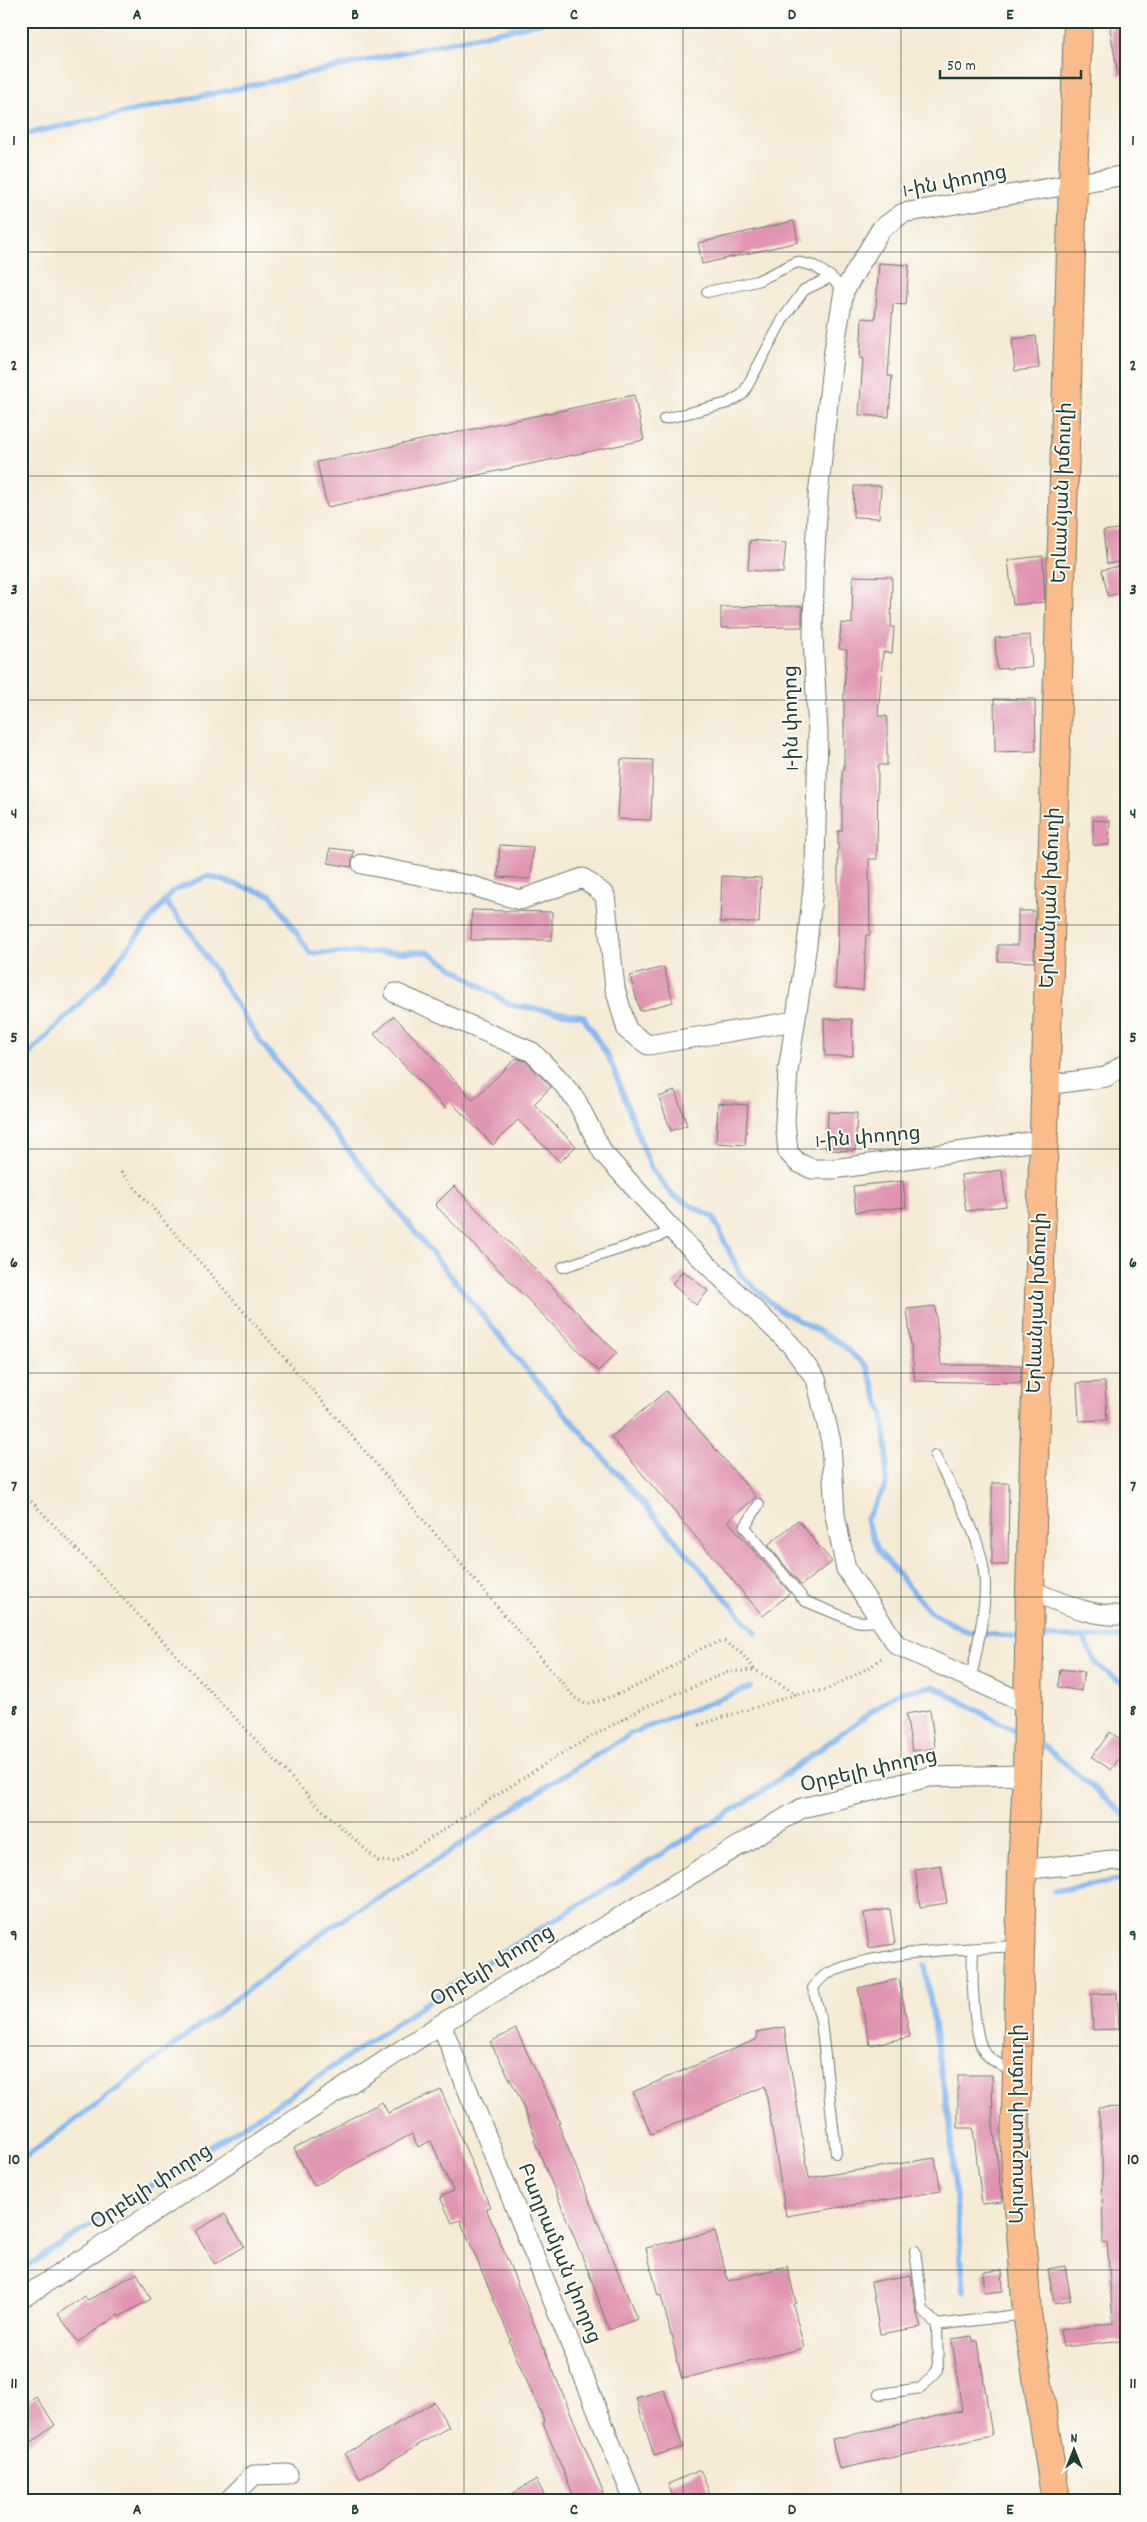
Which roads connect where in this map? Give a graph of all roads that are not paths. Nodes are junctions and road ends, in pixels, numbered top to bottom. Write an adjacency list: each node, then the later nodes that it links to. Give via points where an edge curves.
1 (1078, 21): 3 (main road, Երևանյան խճուղի)
2 (1126, 175): 3 (street, 1-ին փողոց)
3 (1074, 184): 4 (street, 1-ին փողոց, via 903,213 881,229); 11 (main road, Երևանյան խճուղի)
4 (838, 284): 5 (lane, via 814,266 797,262 757,282); 6 (lane, via 804,290 783,320 743,394 728,403); 9 (street, 1-ին փողոց, via 818,496 814,581 818,734 815,869)
5 (707, 292)
6 (664, 419)
7 (362, 864): 9 (street, via 473,886 520,900 583,878 605,896 615,988 627,1030 648,1045)
8 (394, 993): 13 (street, via 532,1052 576,1100 604,1153)
9 (795, 1021): 12 (street, 1-ին փողոց, via 785,1121 788,1152 797,1162 812,1169 833,1169)
10 (1126, 1063): 11 (street, via 1106,1077)
11 (1046, 1085): 12 (main road, Երևանյան խճուղի)
12 (1044, 1140): 17 (main road, Երևանյան խճուղի)
13 (672, 1229): 14 (lane, via 660,1236); 19 (street, via 790,1344 816,1379 832,1442 835,1516 846,1569)
14 (563, 1268)
15 (935, 1456): 20 (lane, via 980,1552 985,1582)
16 (759, 1504): 19 (lane, via 745,1527 805,1601 851,1620)
17 (1030, 1590): 18 (street, via 1072,1607 1113,1616); 21 (main road, Երևանյան խճուղի)
18 (1126, 1615)
19 (881, 1621): 20 (street, via 897,1645)
20 (971, 1679): 21 (street)
21 (1028, 1705): 22 (main road, Երևանյան խճուղի)
22 (1027, 1775): 24 (main road, Արտաշատի խճուղի); 27 (street, Օրբելի փողոց, via 929,1777 802,1808)
23 (1126, 1862): 24 (street, via 1113,1860)
24 (1022, 1870): 25 (main road, Արտաշատի խճուղի)
25 (1021, 1946): 26 (lane); 28 (main road, Արտաշատի խճուղի)
26 (973, 1949): 28 (lane, via 972,1980 978,2036 985,2054); 29 (lane, via 867,1961 825,1975 813,1988 821,2021)
27 (441, 2024): 31 (street, Օրբելի փողոց); 37 (street, Բաղրամյան փողոց)
28 (1016, 2074): 32 (main road, Արտաշատի խճուղի, via 1015,2153)
29 (836, 2153)
30 (915, 2251): 33 (lane, via 923,2310)
31 (21, 2299)
32 (1027, 2313): 33 (lane); 38 (main road, Արտաշատի խճուղի)
33 (937, 2325): 34 (lane, via 938,2370 921,2388)
34 (880, 2394)
35 (288, 2474): 36 (street, via 254,2475)
36 (228, 2501)
37 (634, 2501)
38 (1056, 2501)

